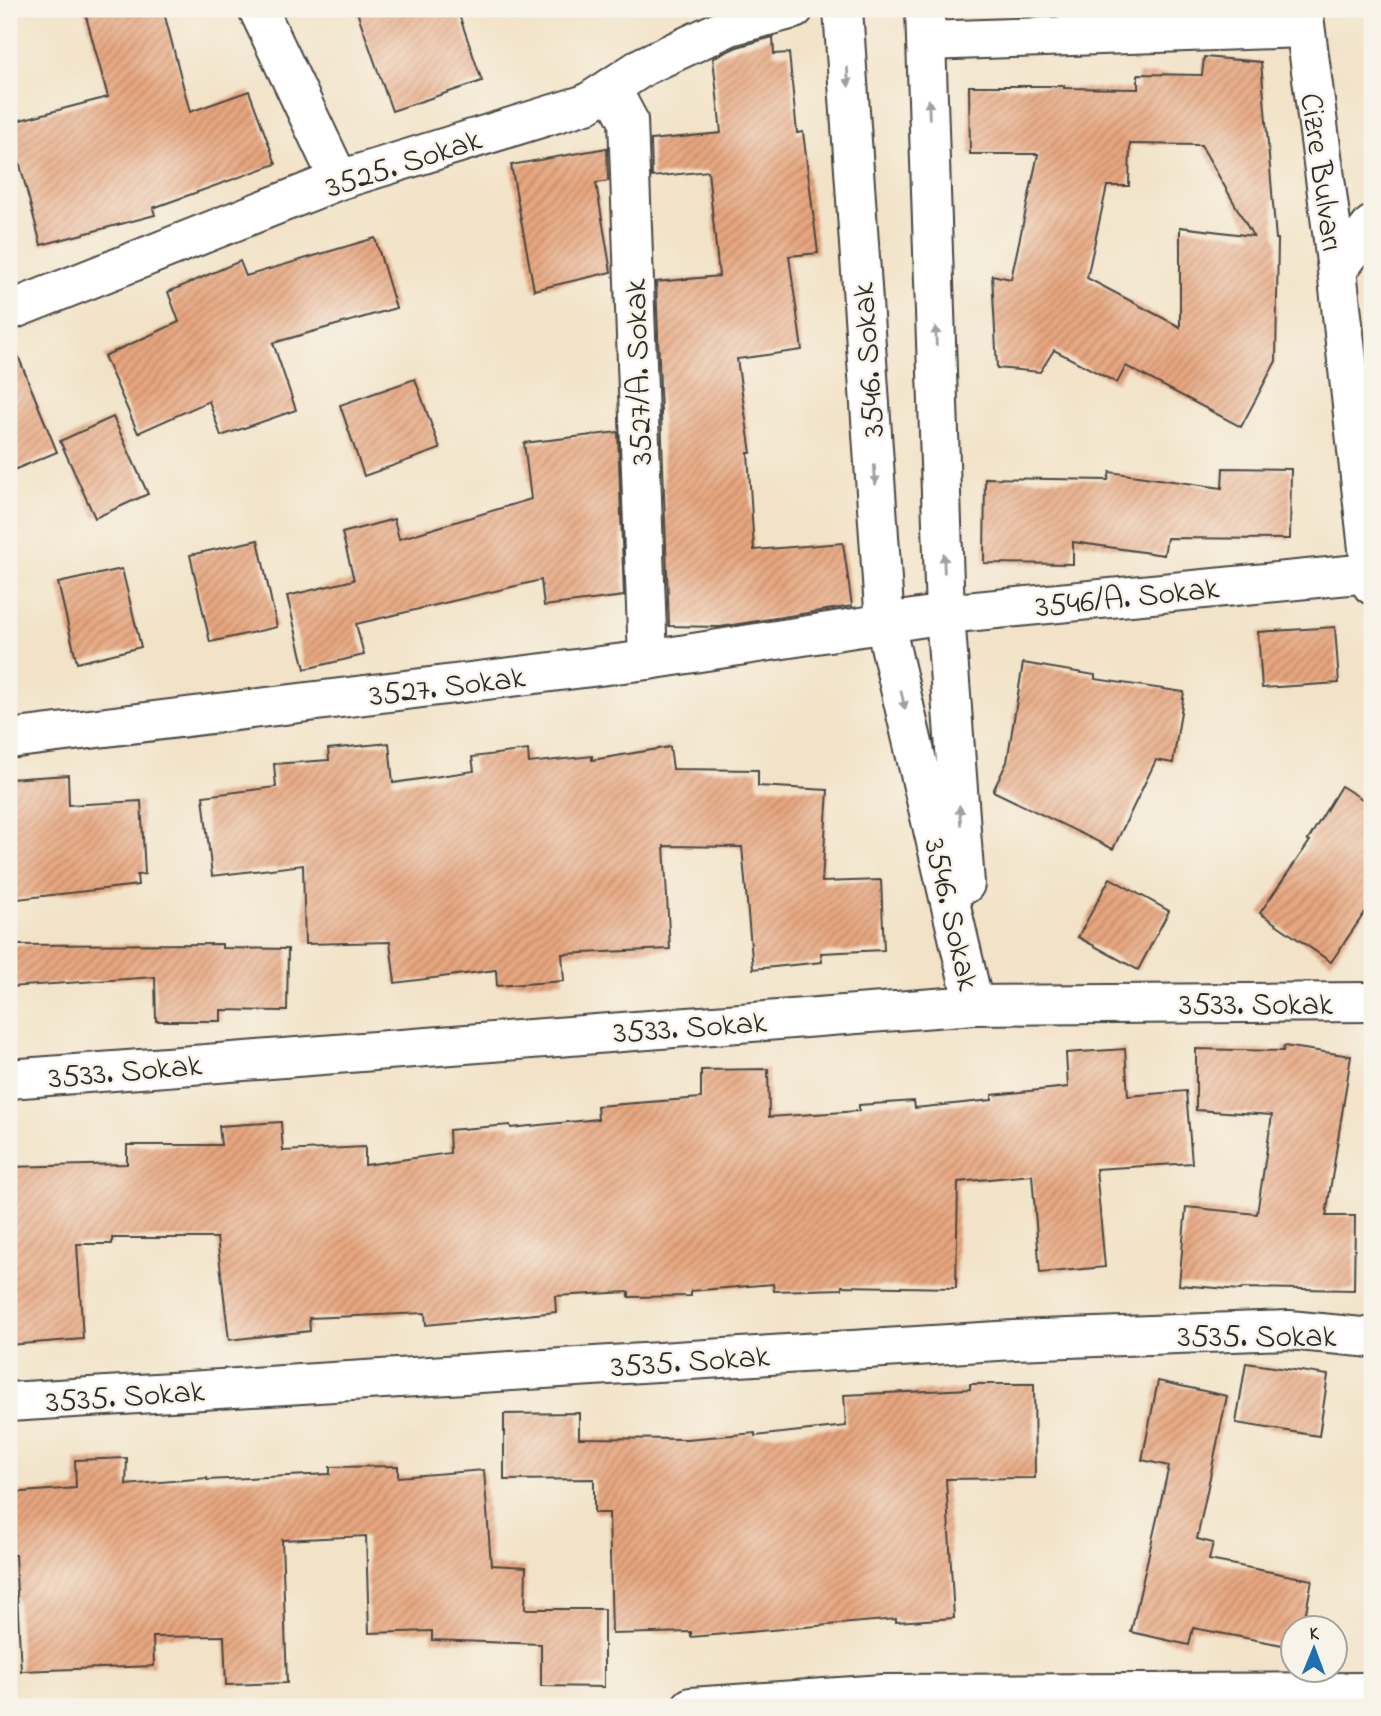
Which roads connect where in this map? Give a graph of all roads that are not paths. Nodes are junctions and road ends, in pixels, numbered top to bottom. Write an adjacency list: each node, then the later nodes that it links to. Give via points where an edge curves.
1 (258, 9): 7 (street)
2 (794, 9): 6 (street, 3525. Sokak, via 730,26 644,66)
3 (843, 9): 13 (street, 3546. Sokak, one-way to 13)
4 (1303, 18): 5 (street); 9 (street, Cizre Bulvarı)
5 (926, 25): 12 (street, 3546. Sokak, one-way to 5)
6 (611, 88): 7 (street, 3525. Sokak, via 586,104); 14 (street, 3527/A. Sokak, via 628,120)
7 (339, 180): 10 (street, 3525. Sokak)
8 (1372, 225): 9 (street)
9 (1337, 270): 11 (street, Cizre Bulvarı)
10 (9, 311)
11 (1371, 579): 12 (street, 3546/A. Sokak)
12 (945, 614): 13 (street, 3546/A. Sokak); 17 (street, 3546. Sokak, one-way to 12)
13 (885, 624): 14 (street, 3527. Sokak); 17 (street, 3546. Sokak, one-way to 17)
14 (648, 660): 15 (street, 3527. Sokak)
15 (9, 739)
16 (1372, 1002): 17 (street, 3533. Sokak)
17 (974, 1005): 18 (street, 3533. Sokak)
18 (9, 1079)
19 (1372, 1338): 20 (street, 3535. Sokak, via 1289,1330 1014,1340)
20 (9, 1402)
21 (1372, 1692): 22 (street, via 883,1695)
22 (691, 1707)

